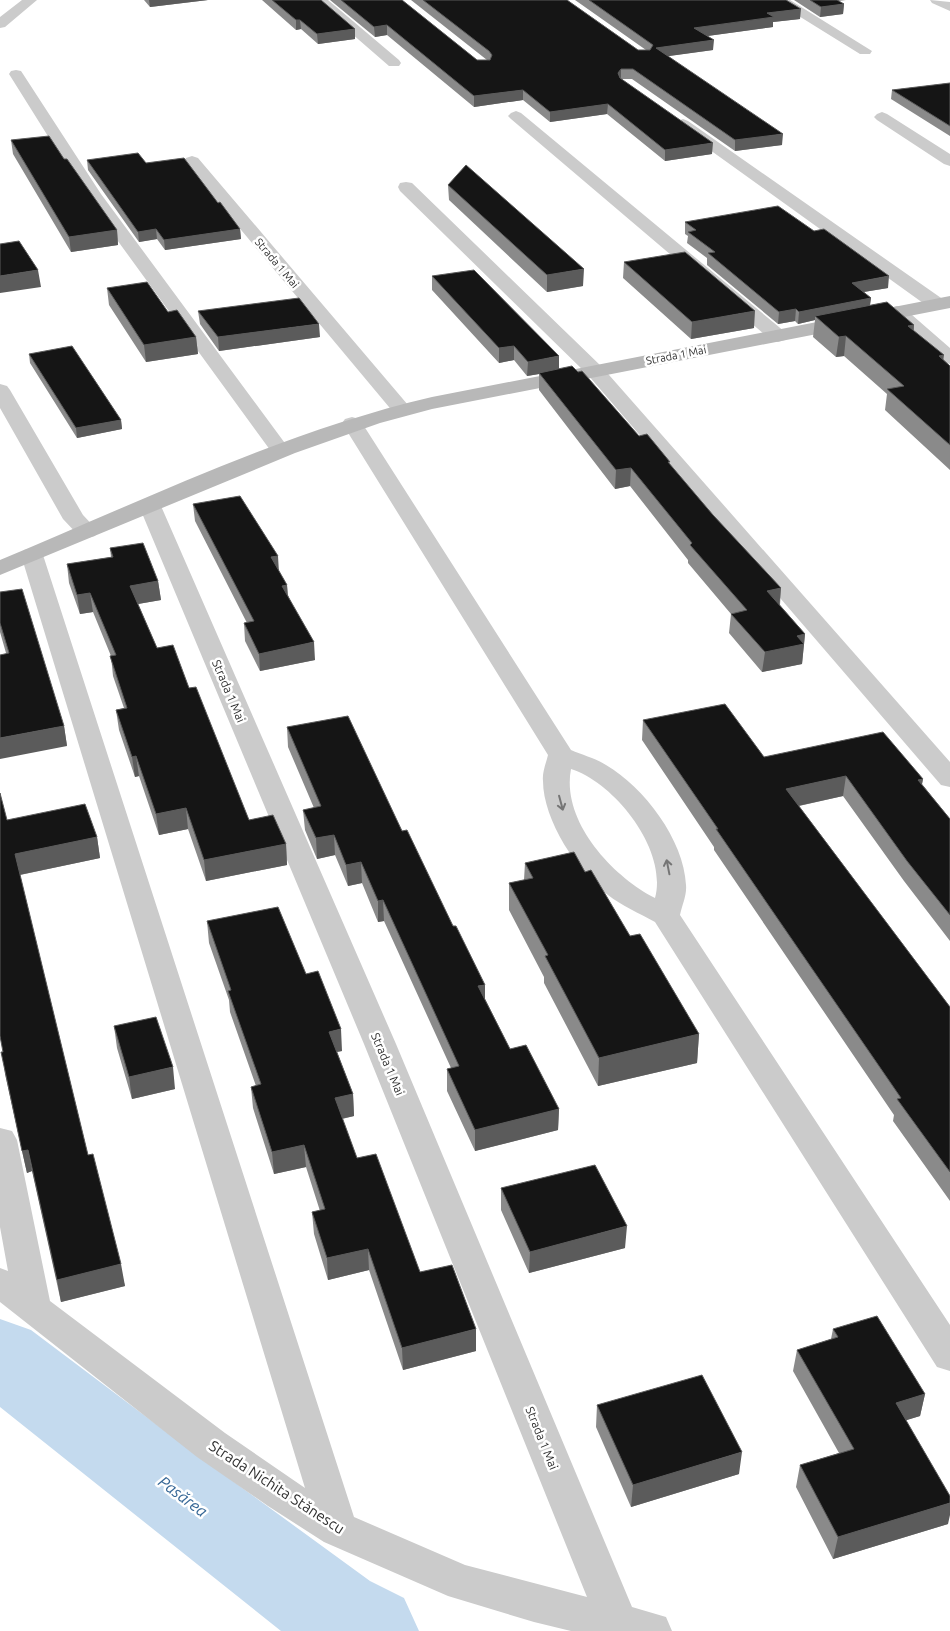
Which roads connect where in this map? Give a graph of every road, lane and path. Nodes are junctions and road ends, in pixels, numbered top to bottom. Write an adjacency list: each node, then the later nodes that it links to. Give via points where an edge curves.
1 (30, 0): 6 (street)
2 (320, 0): 8 (street)
3 (780, 0): 7 (street)
4 (937, 0): 5 (street)
5 (950, 7)
6 (0, 24)
7 (865, 51)
8 (394, 63)
9 (16, 74): 24 (street, via 94,196)
10 (666, 112): 16 (street)
11 (516, 116): 18 (street)
12 (882, 117): 13 (street)
13 (950, 161)
14 (192, 162): 22 (street, Strada 1 Mai)
15 (406, 187): 20 (street)
16 (944, 303): 17 (street, Strada 1 Mai)
17 (897, 312): 18 (street, Strada 1 Mai); 19 (street)
18 (778, 336): 20 (street, Strada 1 Mai)
19 (950, 358)
20 (595, 370): 22 (street, Strada 1 Mai); 30 (street)
21 (0, 390): 26 (street, via 74,518)
22 (401, 410): 23 (street, Strada 1 Mai)
23 (352, 423): 24 (street, Strada 1 Mai); 29 (street)
24 (280, 450): 25 (street, Strada 1 Mai)
25 (150, 506): 26 (street, Strada 1 Mai); 37 (street, Strada 1 Mai)
26 (87, 531): 27 (street, Strada 1 Mai)
27 (32, 555): 28 (street, Strada 1 Mai); 36 (street)
28 (0, 568)
29 (560, 755): 31 (street, one-way to 31, via 556,781 561,805 588,859 618,889); 31 (street, one-way to 29, via 672,886 666,858 645,817 618,786 596,770)
30 (950, 779)
31 (666, 915): 35 (street)
32 (0, 1140): 34 (street)
33 (0, 1282): 34 (street, Strada Nichita Stănescu)
34 (34, 1310): 36 (street, Strada Nichita Stănescu, via 212,1445)
35 (950, 1356)
36 (338, 1529): 37 (street, Strada Nichita Stănescu, via 462,1582)
37 (635, 1628)

